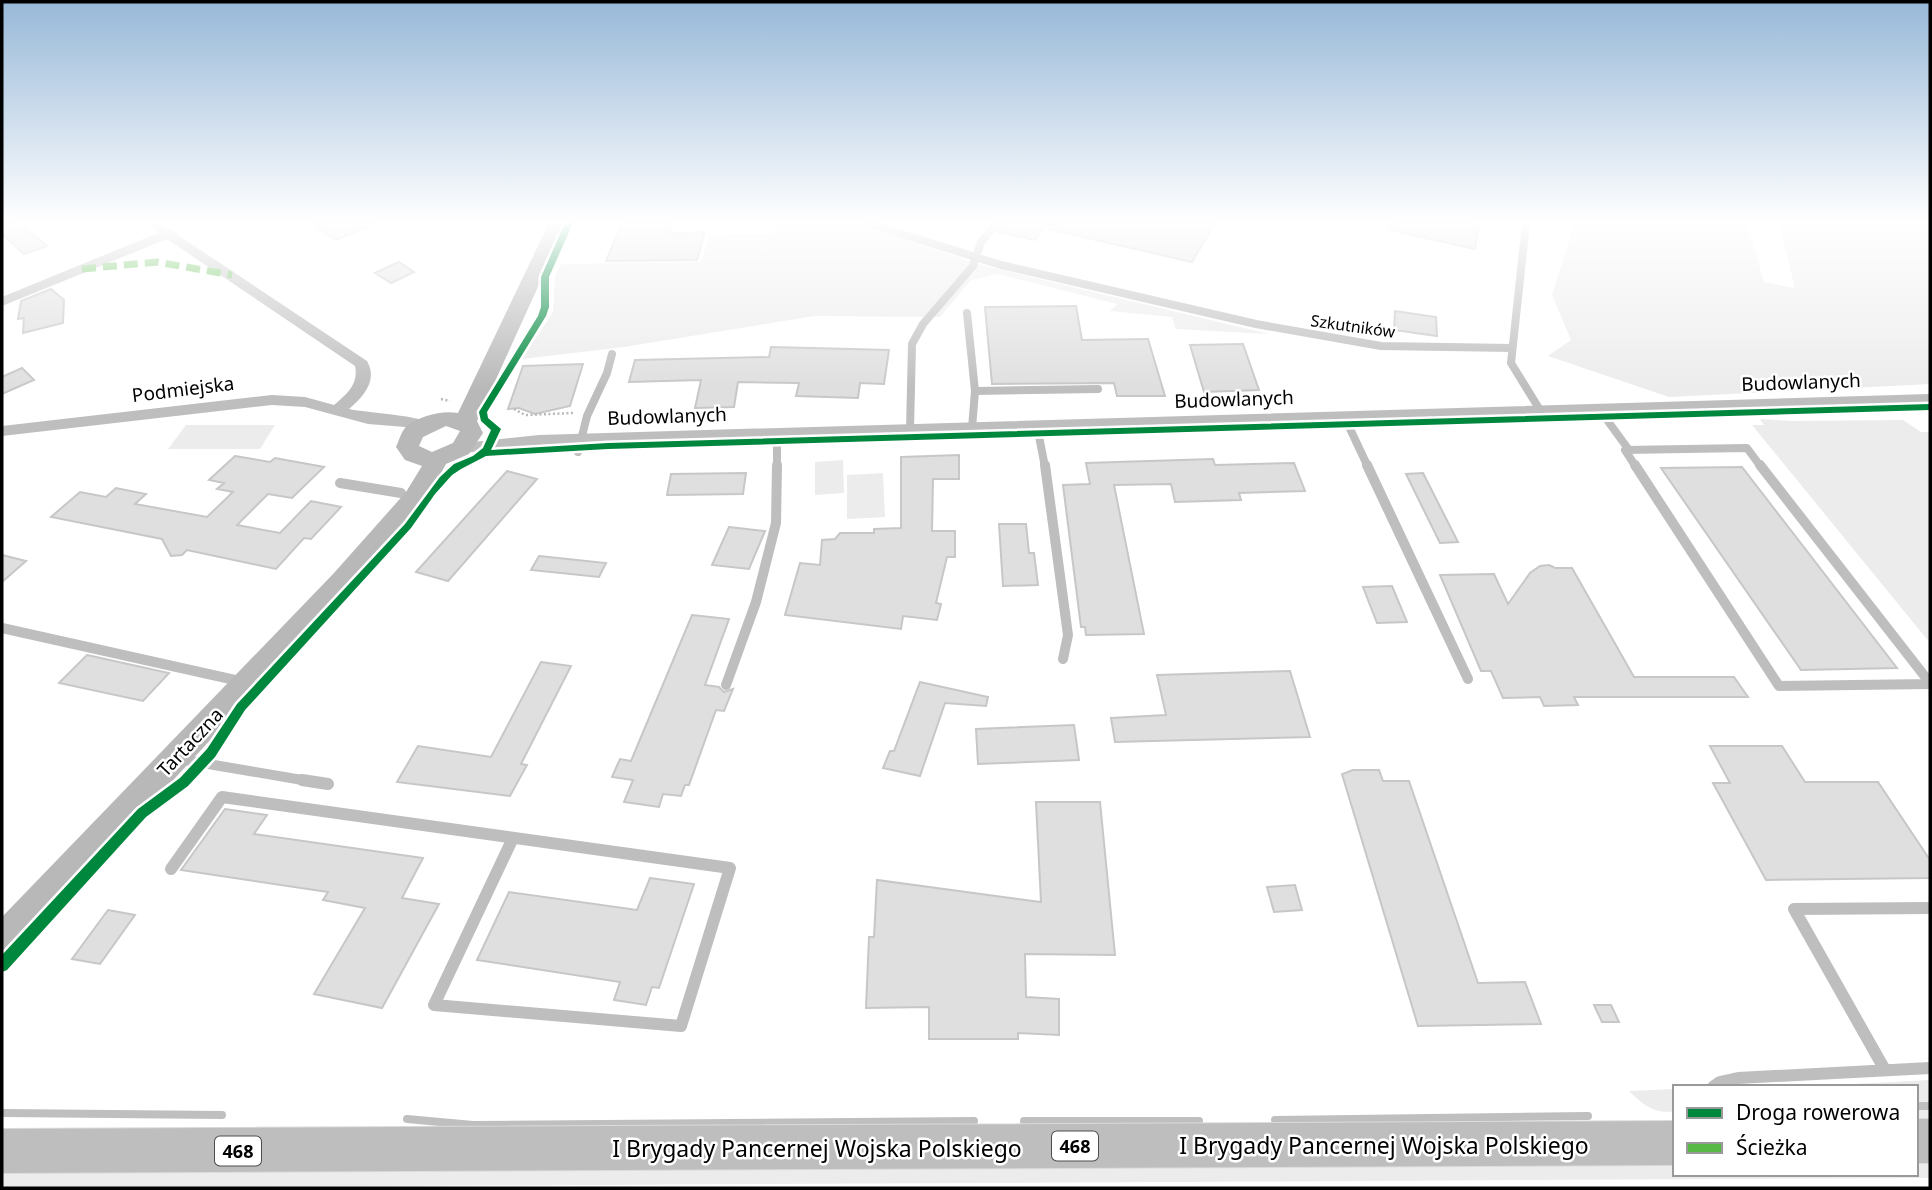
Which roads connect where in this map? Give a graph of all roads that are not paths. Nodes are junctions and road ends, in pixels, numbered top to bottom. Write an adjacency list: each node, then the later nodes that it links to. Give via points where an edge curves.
1 (60, 279): 7 (street)
2 (235, 279): 15 (street, via 362,364 362,386)
3 (532, 279): 20 (street, Tartaczna, via 488,370)
4 (962, 279): 21 (lane, via 912,344)
5 (1063, 279): 9 (lane, Szkutników, via 1342,340 1418,348)
6 (1520, 279): 9 (lane)
7 (2, 302)
8 (967, 313): 12 (lane)
9 (1512, 348): 16 (lane, via 1513,368)
10 (612, 354): 25 (lane)
11 (1098, 388): 12 (lane)
12 (975, 391): 19 (lane)
13 (1930, 399): 14 (street, Budowlanych)
14 (1599, 409): 16 (street, Budowlanych); 26 (lane)
15 (337, 410): 20 (street, Podmiejska); 22 (street, Podmiejska, via 272,400)
16 (1540, 410): 17 (street, Budowlanych)
17 (1344, 416): 18 (street, Budowlanych); 32 (lane)
18 (1037, 426): 19 (street, Budowlanych); 31 (lane, via 1068,635)
19 (972, 428): 21 (street, Budowlanych)
20 (442, 430): 24 (street, Budowlanych); 28 (street, Tartaczna); 29 (street, Tartaczna, via 415,498)
21 (910, 430): 23 (street, Budowlanych)
22 (2, 431)
23 (777, 434): 25 (street, Budowlanych); 35 (lane, via 776,523 756,602)
24 (539, 440): 25 (street, Budowlanych)
25 (580, 446)
26 (1629, 450): 34 (lane, via 1747,448); 34 (lane, via 1625,450 1779,686)
27 (340, 483): 28 (lane)
28 (401, 493): 29 (street, Tartaczna)
29 (376, 541): 33 (street, Tartaczna)
30 (2, 628): 33 (lane)
31 (1063, 659)
32 (1468, 679)
33 (247, 682): 36 (street, Tartaczna)
34 (1930, 683)
35 (726, 685)
36 (176, 757): 37 (lane); 41 (street, Tartaczna)
37 (328, 783)
38 (513, 838): 38 (lane, via 730,868 681,1026 434,1005); 39 (lane, via 222,797)
39 (171, 869)
40 (1930, 908): 43 (lane, via 1794,909)
41 (2, 942)
42 (1930, 1068): 43 (lane)
43 (1885, 1070): 44 (lane, via 1738,1078)
44 (1716, 1085)
45 (1673, 1143): 46 (main road, I Brygady Pancernej Wojska Polskiego / 468)
46 (2, 1151)

